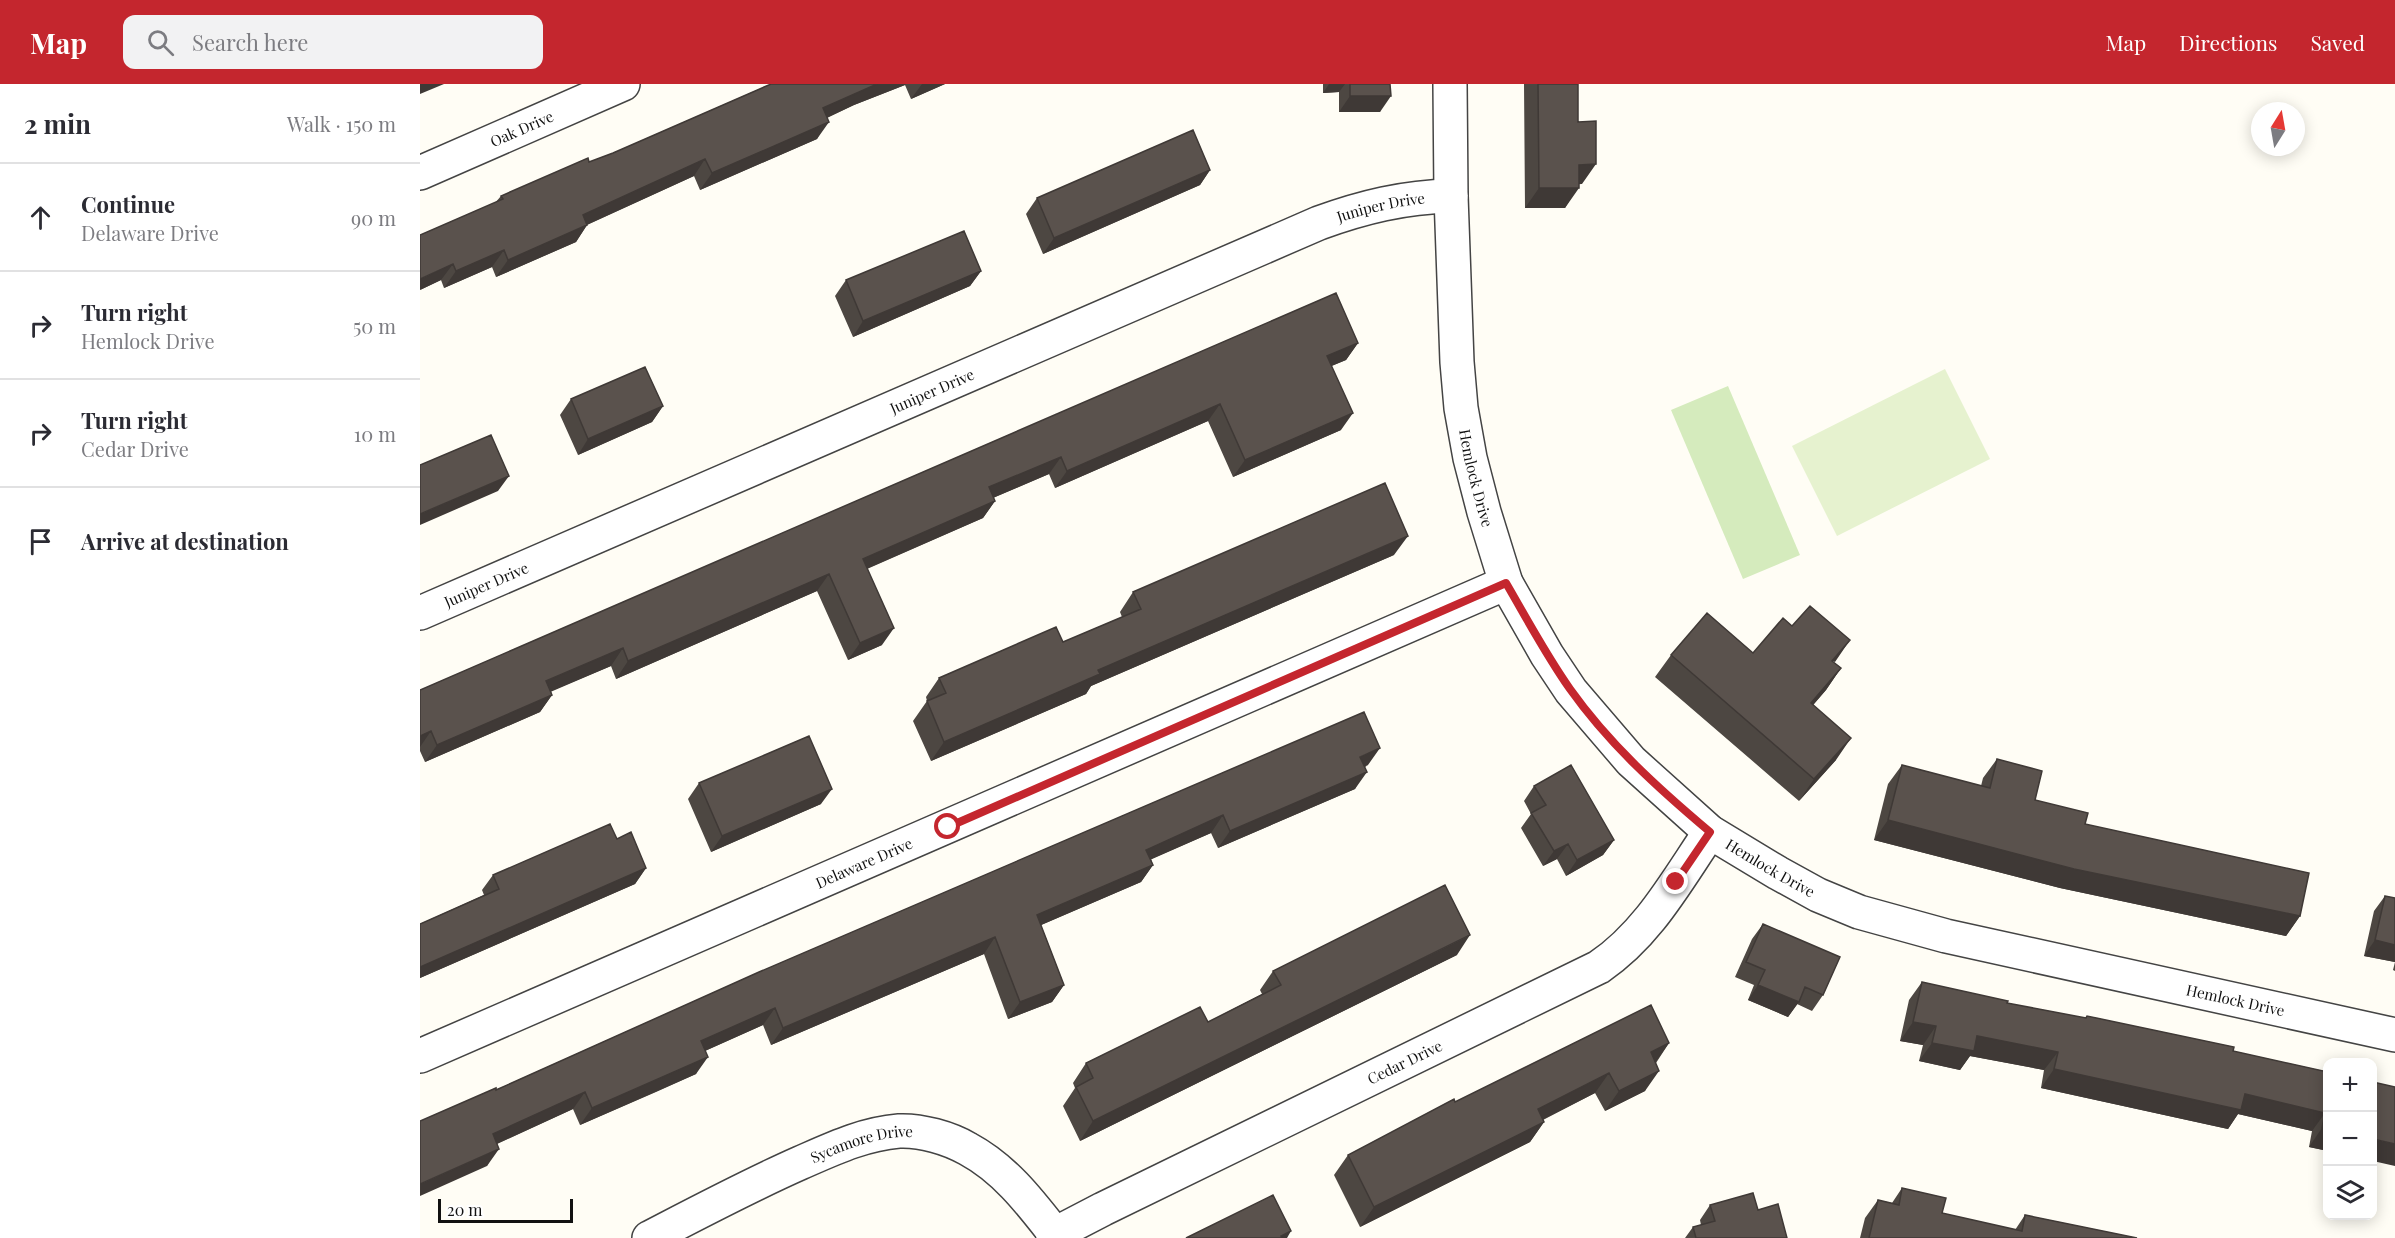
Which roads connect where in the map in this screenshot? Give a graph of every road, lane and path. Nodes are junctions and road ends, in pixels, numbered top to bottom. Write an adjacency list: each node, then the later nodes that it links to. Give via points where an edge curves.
1 (623, 84): 3 (street, Oak Drive)
2 (1450, 84): 4 (street, Hemlock Drive)
3 (420, 173)
4 (1451, 196): 5 (street, Hemlock Drive, via 1461,408 1470,458); 6 (street, Juniper Drive, via 1387,202 1319,223)
5 (1506, 583): 7 (street, Hemlock Drive, via 1547,655 1593,718 1631,761); 9 (street, Delaware Drive)
6 (420, 613)
7 (1710, 832): 8 (street, Hemlock Drive, via 1818,895 1903,926); 10 (street, Cedar Drive, via 1639,934 1599,967)
8 (2395, 1035)
9 (420, 1056)
10 (1054, 1236): 11 (street, Sycamore Drive, via 998,1168 935,1135 901,1131 865,1136 833,1148)
11 (649, 1238)

